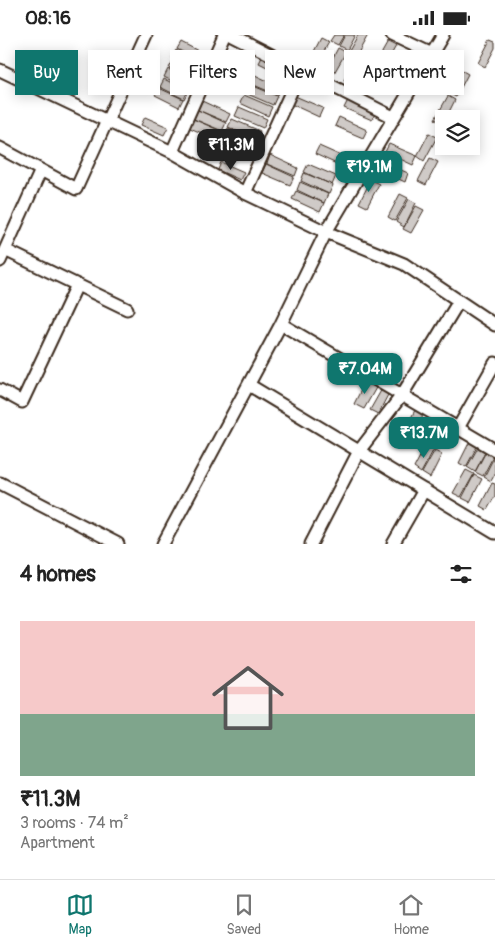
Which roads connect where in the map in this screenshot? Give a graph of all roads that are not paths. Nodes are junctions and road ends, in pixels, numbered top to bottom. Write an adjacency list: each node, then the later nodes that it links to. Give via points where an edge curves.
1 (146, 35): 14 (street)
2 (224, 35): 16 (street)
3 (232, 35): 8 (street)
4 (392, 35): 6 (street)
5 (443, 35): 7 (street)
6 (424, 50)
7 (434, 50)
8 (265, 52)
9 (0, 70): 14 (street)
10 (334, 88): 13 (street)
11 (290, 95): 18 (street)
12 (407, 95): 13 (street)
13 (393, 117): 19 (street)
14 (108, 121): 16 (street); 17 (street, via 76,189)
15 (0, 148): 17 (street)
16 (172, 152): 18 (street)
17 (41, 170): 20 (street)
18 (245, 193): 19 (street)
19 (326, 233): 22 (street, via 404,264); 24 (street)
20 (2, 255): 21 (street)
21 (77, 285): 23 (street); 28 (street, via 22,402)
22 (459, 301): 25 (street); 29 (street)
23 (127, 309)
24 (281, 324): 27 (street); 29 (street)
25 (495, 325)
26 (495, 363): 30 (street)
27 (249, 385): 32 (street); 37 (street)
28 (0, 390)
29 (402, 395): 30 (street); 32 (street)
30 (458, 428): 31 (street)
31 (495, 450)
32 (359, 451): 34 (street); 38 (street)
33 (0, 483): 36 (street)
34 (424, 490): 35 (street); 39 (street)
35 (495, 533)
36 (118, 544)
37 (163, 544)
38 (311, 544)
39 (393, 544)

